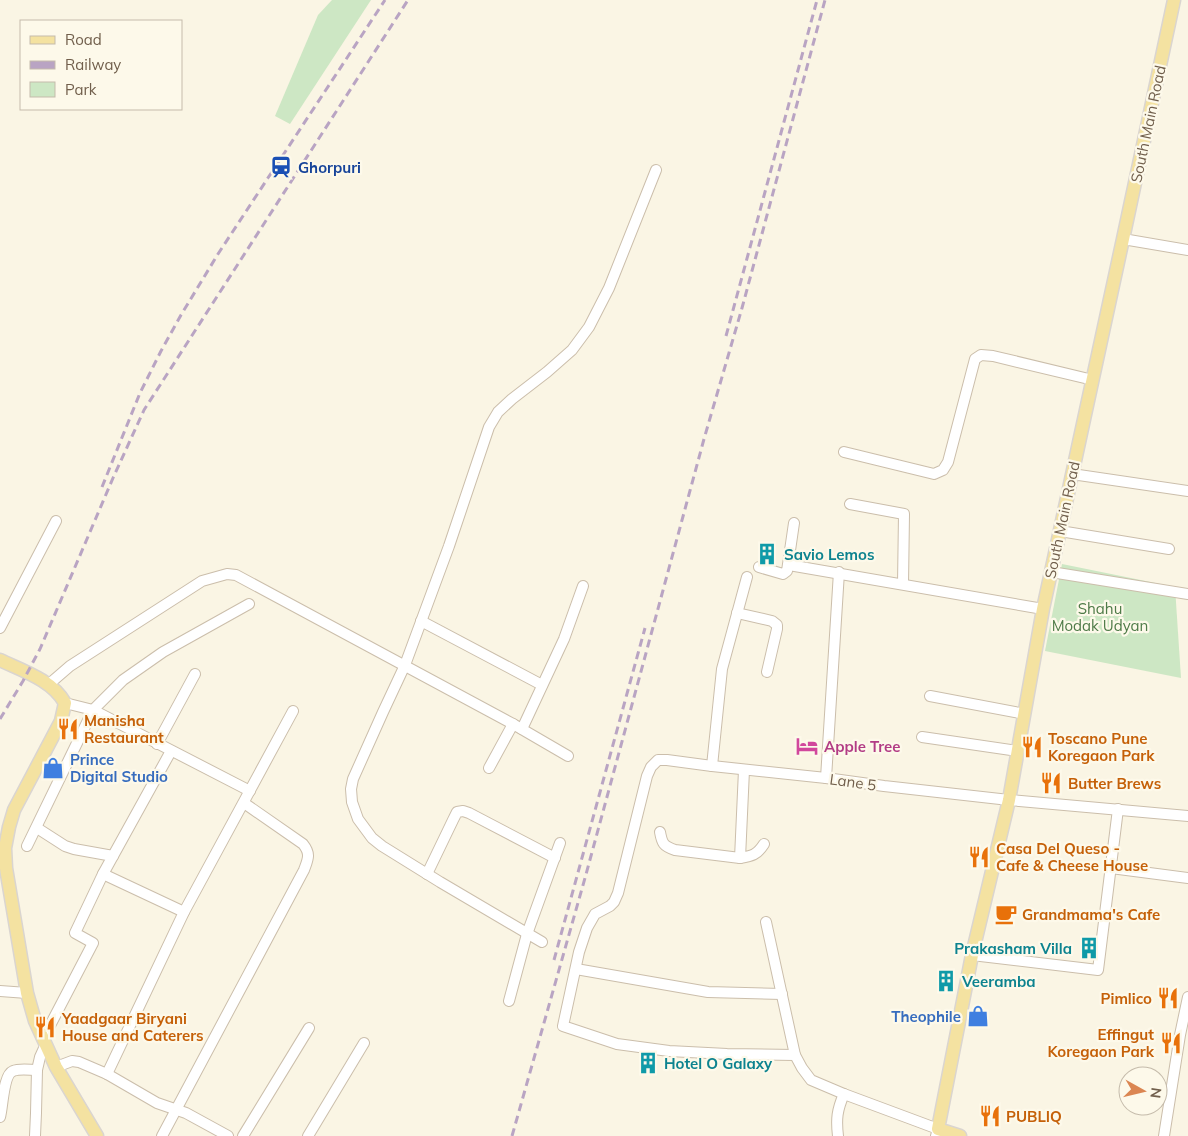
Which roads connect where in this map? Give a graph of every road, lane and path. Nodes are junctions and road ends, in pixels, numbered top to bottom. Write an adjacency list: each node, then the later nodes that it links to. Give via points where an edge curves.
1 (1174, 0): 3 (main road, South Main Road)
2 (656, 170): 25 (street, via 609,288 589,327 572,350 512,399 498,412 489,427)
3 (1123, 239): 4 (street); 5 (main road, South Main Road)
4 (1188, 250)
5 (1093, 380): 6 (street, via 981,355 974,359 944,470 934,474); 7 (main road, South Main Road)
6 (844, 452)
7 (1072, 474): 8 (street); 12 (main road, South Main Road)
8 (1188, 491)
9 (850, 504): 19 (street, via 904,514)
10 (56, 521): 26 (street)
11 (794, 523): 14 (street)
12 (1060, 531): 13 (street); 17 (main road, South Main Road)
13 (1169, 549)
14 (788, 564): 15 (street, via 783,574); 16 (street)
15 (759, 567)
16 (839, 572): 19 (street); 47 (street)
17 (1051, 572): 21 (street); 23 (main road, South Main Road)
18 (747, 577): 24 (street)
19 (903, 584): 23 (street)
20 (582, 586): 32 (street, via 564,639)
21 (1188, 594)
22 (249, 604): 35 (street, via 163,652 123,680)
23 (1043, 609): 37 (main road, South Main Road)
24 (737, 613): 29 (street, via 772,621 776,625); 44 (street, via 722,668)
25 (421, 621): 28 (street); 32 (street)
26 (0, 628)
27 (0, 660): 31 (main road)
28 (405, 665): 31 (street, via 242,577 227,574 202,581 70,666); 38 (street); 63 (street, via 353,779 352,802 358,819 372,838)
29 (767, 672)
30 (195, 674): 40 (street)
31 (48, 685): 34 (main road)
32 (542, 685): 38 (street)
33 (930, 696): 37 (street)
34 (65, 703): 35 (street); 72 (main road, via 61,721 14,810 5,848)
35 (93, 710): 40 (street); 53 (street)
36 (293, 711): 48 (street)
37 (1025, 714): 42 (main road, South Main Road)
38 (517, 727): 43 (street); 45 (street)
39 (922, 737): 42 (street)
40 (158, 744): 41 (street)
41 (171, 750): 48 (street); 58 (street)
42 (1018, 751): 49 (main road, South Main Road)
43 (568, 756)
44 (712, 766): 46 (street, Lane 5); 70 (street, Lane 5, via 658,760 651,767 618,892 614,902 595,914 587,928)
45 (488, 768)
46 (744, 770): 47 (street, Lane 5); 60 (street)
47 (826, 778): 49 (street, Lane 5)
48 (250, 791): 50 (street)
49 (1010, 800): 51 (street, Lane 5); 69 (main road, South Main Road)
50 (244, 803): 65 (street); 85 (street, via 302,844 308,850 308,860)
51 (1118, 809): 52 (street, Lane 5); 61 (street)
52 (1188, 816)
53 (36, 828): 57 (street); 58 (street, via 65,846)
54 (660, 832): 60 (street, via 662,842 668,848)
55 (560, 843): 59 (street)
56 (764, 844): 60 (street, via 752,856)
57 (27, 846)
58 (113, 856): 62 (street)
59 (555, 858): 63 (street, via 463,811 457,812); 67 (street)
60 (740, 858)
61 (1111, 868): 64 (street); 69 (street, via 1098,970)
62 (103, 874): 65 (street); 77 (street, via 75,933 93,943)
63 (427, 874): 67 (street)
64 (1188, 878)
65 (184, 912): 83 (street)
66 (766, 922): 73 (street)
67 (527, 934): 68 (street); 75 (street)
68 (542, 942)
69 (972, 955): 87 (main road, South Main Road)
70 (576, 969): 73 (street, via 708,992); 80 (street, via 563,1026 617,1044 669,1051)
71 (0, 991): 72 (street)
72 (27, 993): 77 (main road)
73 (782, 994): 80 (street)
74 (1188, 997): 79 (street)
75 (509, 1001)
76 (309, 1028): 92 (street)
77 (44, 1042): 81 (main road); 82 (street)
78 (364, 1043): 93 (street)
79 (1183, 1049): 96 (street)
80 (795, 1055): 84 (street, via 811,1080)
81 (56, 1067): 83 (street, via 72,1061); 89 (main road)
82 (37, 1070): 86 (street, via 9,1073); 88 (street)
83 (106, 1074): 85 (street, via 156,1103)
84 (844, 1094): 87 (street); 94 (street, via 836,1118)
85 (176, 1110): 90 (street); 91 (street)
86 (0, 1117)
87 (937, 1132): 95 (main road)
88 (35, 1136)
89 (97, 1136)
90 (162, 1136)
91 (228, 1136)
92 (243, 1136)
93 (308, 1136)
94 (838, 1136)
95 (960, 1136)
96 (1164, 1136)

